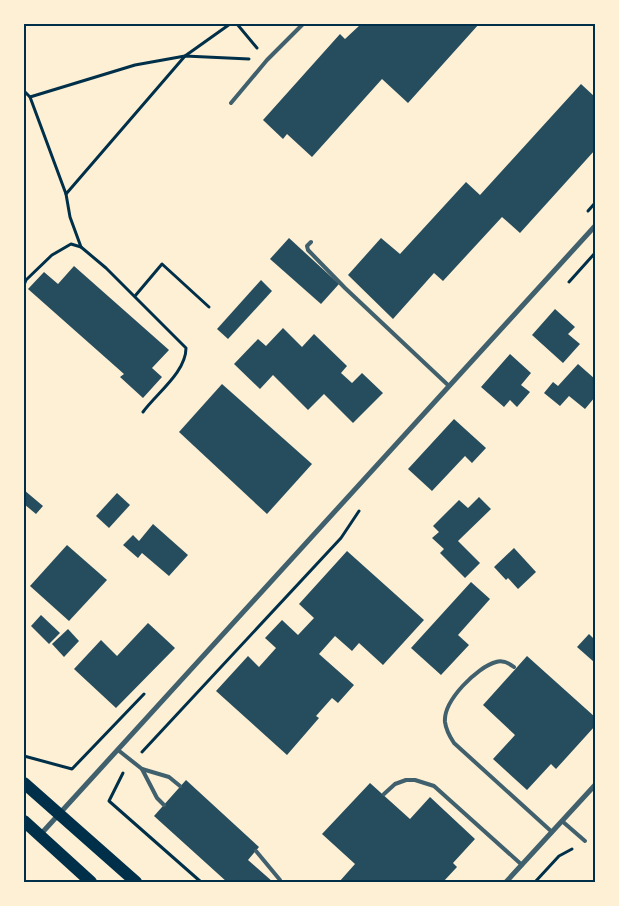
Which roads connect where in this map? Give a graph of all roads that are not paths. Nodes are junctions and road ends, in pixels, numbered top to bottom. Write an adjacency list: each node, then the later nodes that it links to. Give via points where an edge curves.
1 (303, 24): 2 (lane)
2 (231, 103)
3 (595, 226): 5 (street)
4 (311, 242): 5 (lane, via 308,250)
5 (449, 386): 7 (street)
6 (514, 667): 17 (lane, via 498,661 477,672 450,703 445,721 454,743)
7 (118, 750): 8 (lane); 14 (street)
8 (142, 769): 10 (lane, via 169,777); 13 (lane)
9 (24, 783): 14 (main road)
10 (180, 786)
11 (595, 786): 16 (street)
12 (384, 794): 21 (lane, via 406,780 434,786)
13 (164, 804)
14 (58, 815): 18 (street); 23 (main road)
15 (24, 821): 18 (main road)
16 (562, 821): 17 (street); 19 (lane)
17 (552, 832): 21 (street)
18 (40, 835): 22 (main road)
19 (585, 841)
20 (256, 851): 24 (lane)
21 (522, 865): 25 (street)
22 (91, 882)
23 (136, 882)
24 (279, 882)
25 (506, 882)

